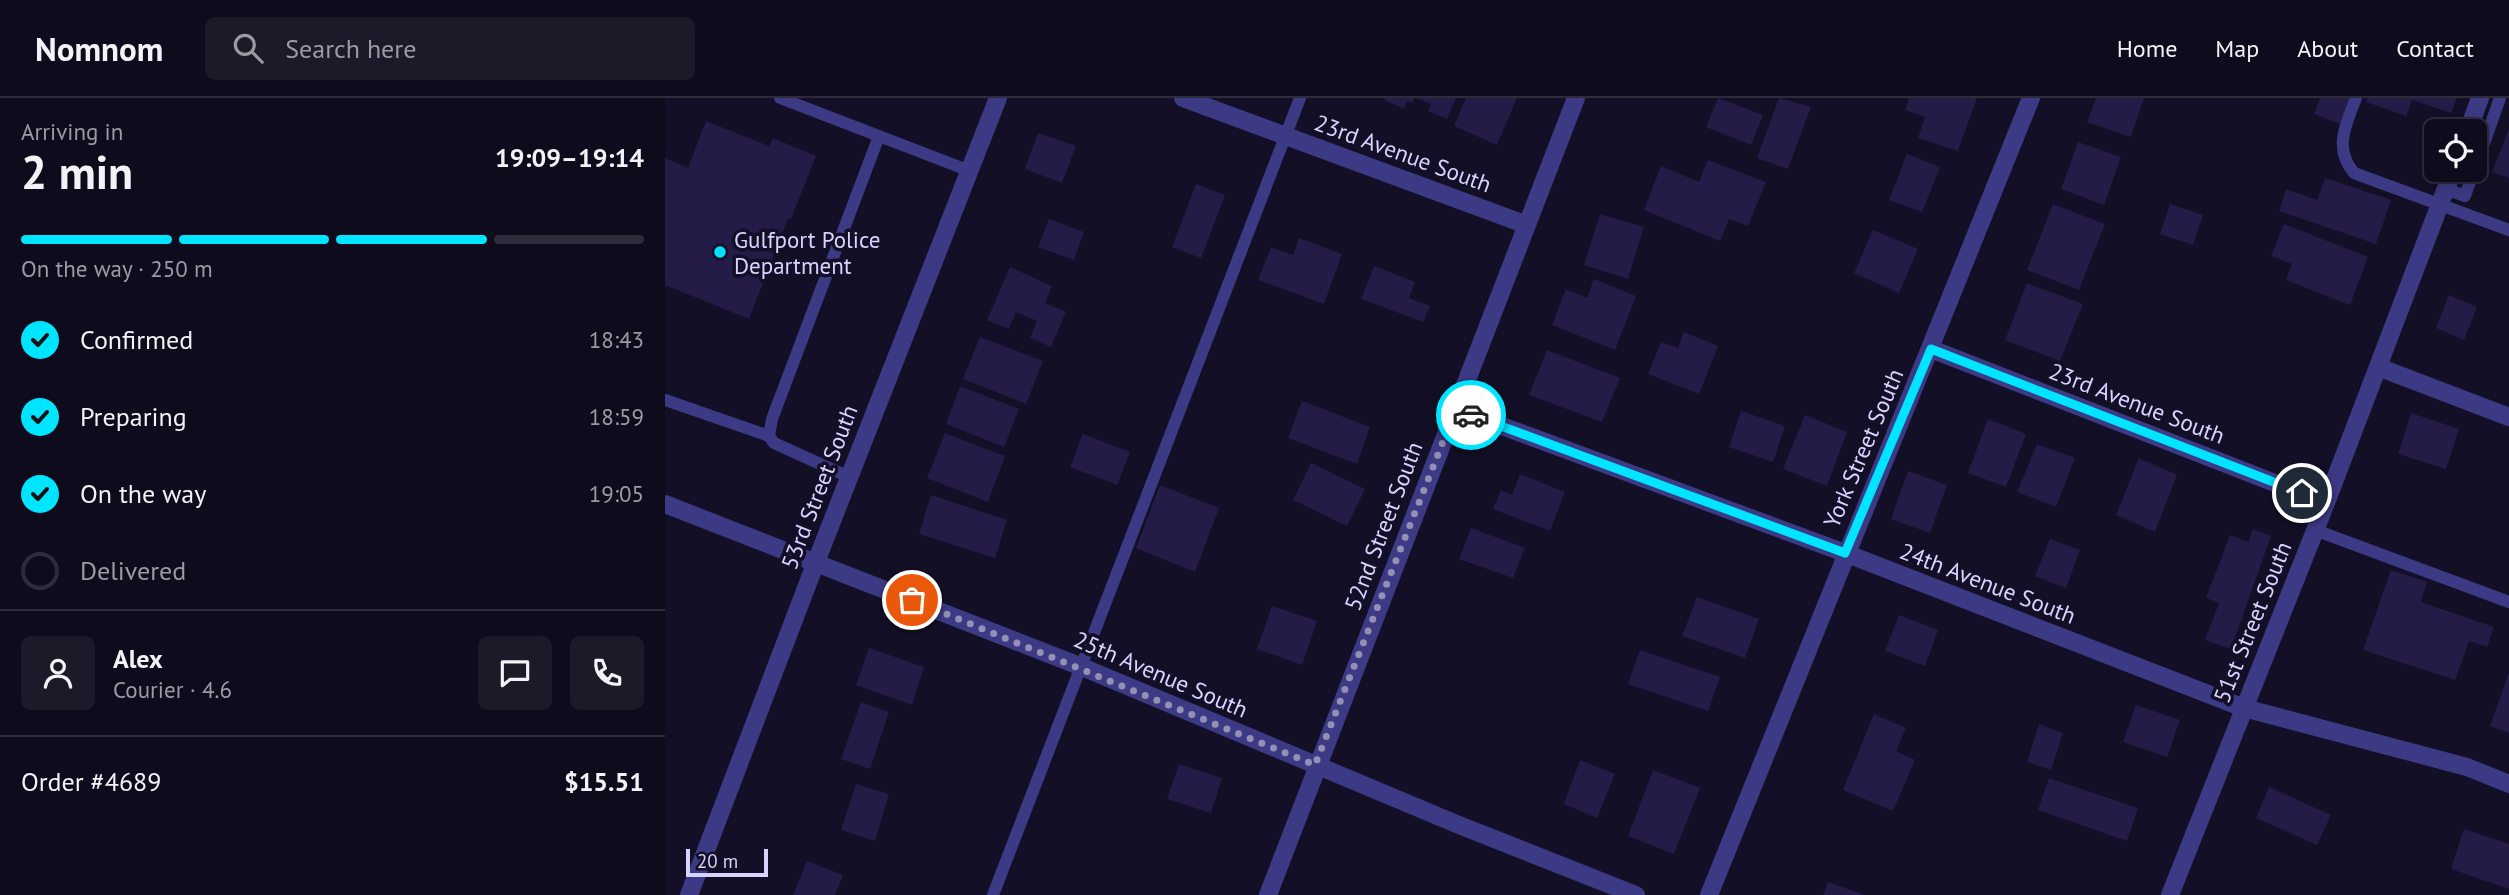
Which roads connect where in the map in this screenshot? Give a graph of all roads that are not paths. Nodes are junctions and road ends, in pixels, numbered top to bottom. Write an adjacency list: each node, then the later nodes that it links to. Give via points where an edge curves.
1 (780, 98): 12 (lane)
2 (998, 98): 14 (street, 53rd Street South)
3 (1183, 98): 13 (street, 23rd Avenue South)
4 (1300, 98): 13 (lane)
5 (1576, 98): 18 (street, 52nd Street South)
6 (2031, 98): 20 (street, York Street South)
7 (2356, 98): 17 (lane, via 2341,138 2350,169)
8 (2480, 98): 10 (street)
9 (2500, 98): 11 (lane)
10 (2472, 119)
11 (2487, 134)
12 (879, 136): 14 (lane); 25 (lane)
13 (1286, 136): 18 (street, 23rd Avenue South); 33 (lane)
14 (969, 171): 26 (street, 53rd Street South)
15 (2449, 182): 17 (street, 51st Street South)
16 (2470, 182): 17 (lane, via 2465,196)
17 (2443, 197): 19 (lane); 21 (street, 51st Street South)
18 (1527, 225): 23 (street, 52nd Street South)
19 (2509, 230)
20 (1931, 349): 27 (street, 23rd Avenue South); 30 (street, York Street South)
21 (2378, 367): 24 (street); 27 (street, 51st Street South)
22 (665, 400): 25 (lane)
23 (1456, 409): 30 (street, 24th Avenue South); 35 (street, 52nd Street South)
24 (2509, 417)
25 (769, 436): 26 (lane, via 774,443)
26 (849, 477): 31 (street, 53rd Street South)
27 (2326, 503): 29 (street, 51st Street South)
28 (665, 505): 31 (street, 25th Avenue South)
29 (2315, 530): 32 (lane); 34 (street, 51st Street South)
30 (1845, 553): 34 (street, 24th Avenue South); 41 (street, York Street South)
31 (815, 562): 33 (street, 25th Avenue South); 37 (street, 53rd Street South)
32 (2509, 602)
33 (1082, 667): 35 (street, 25th Avenue South); 38 (lane)
34 (2243, 708): 36 (street, 24th Avenue South, via 2467,767); 42 (street, 51st Street South)
35 (1315, 765): 39 (street, 52nd Street South); 40 (street, 25th Avenue South)
36 (2509, 784)
37 (689, 895)
38 (993, 895)
39 (1268, 895)
40 (1636, 895)
41 (1709, 895)
42 (2170, 895)

